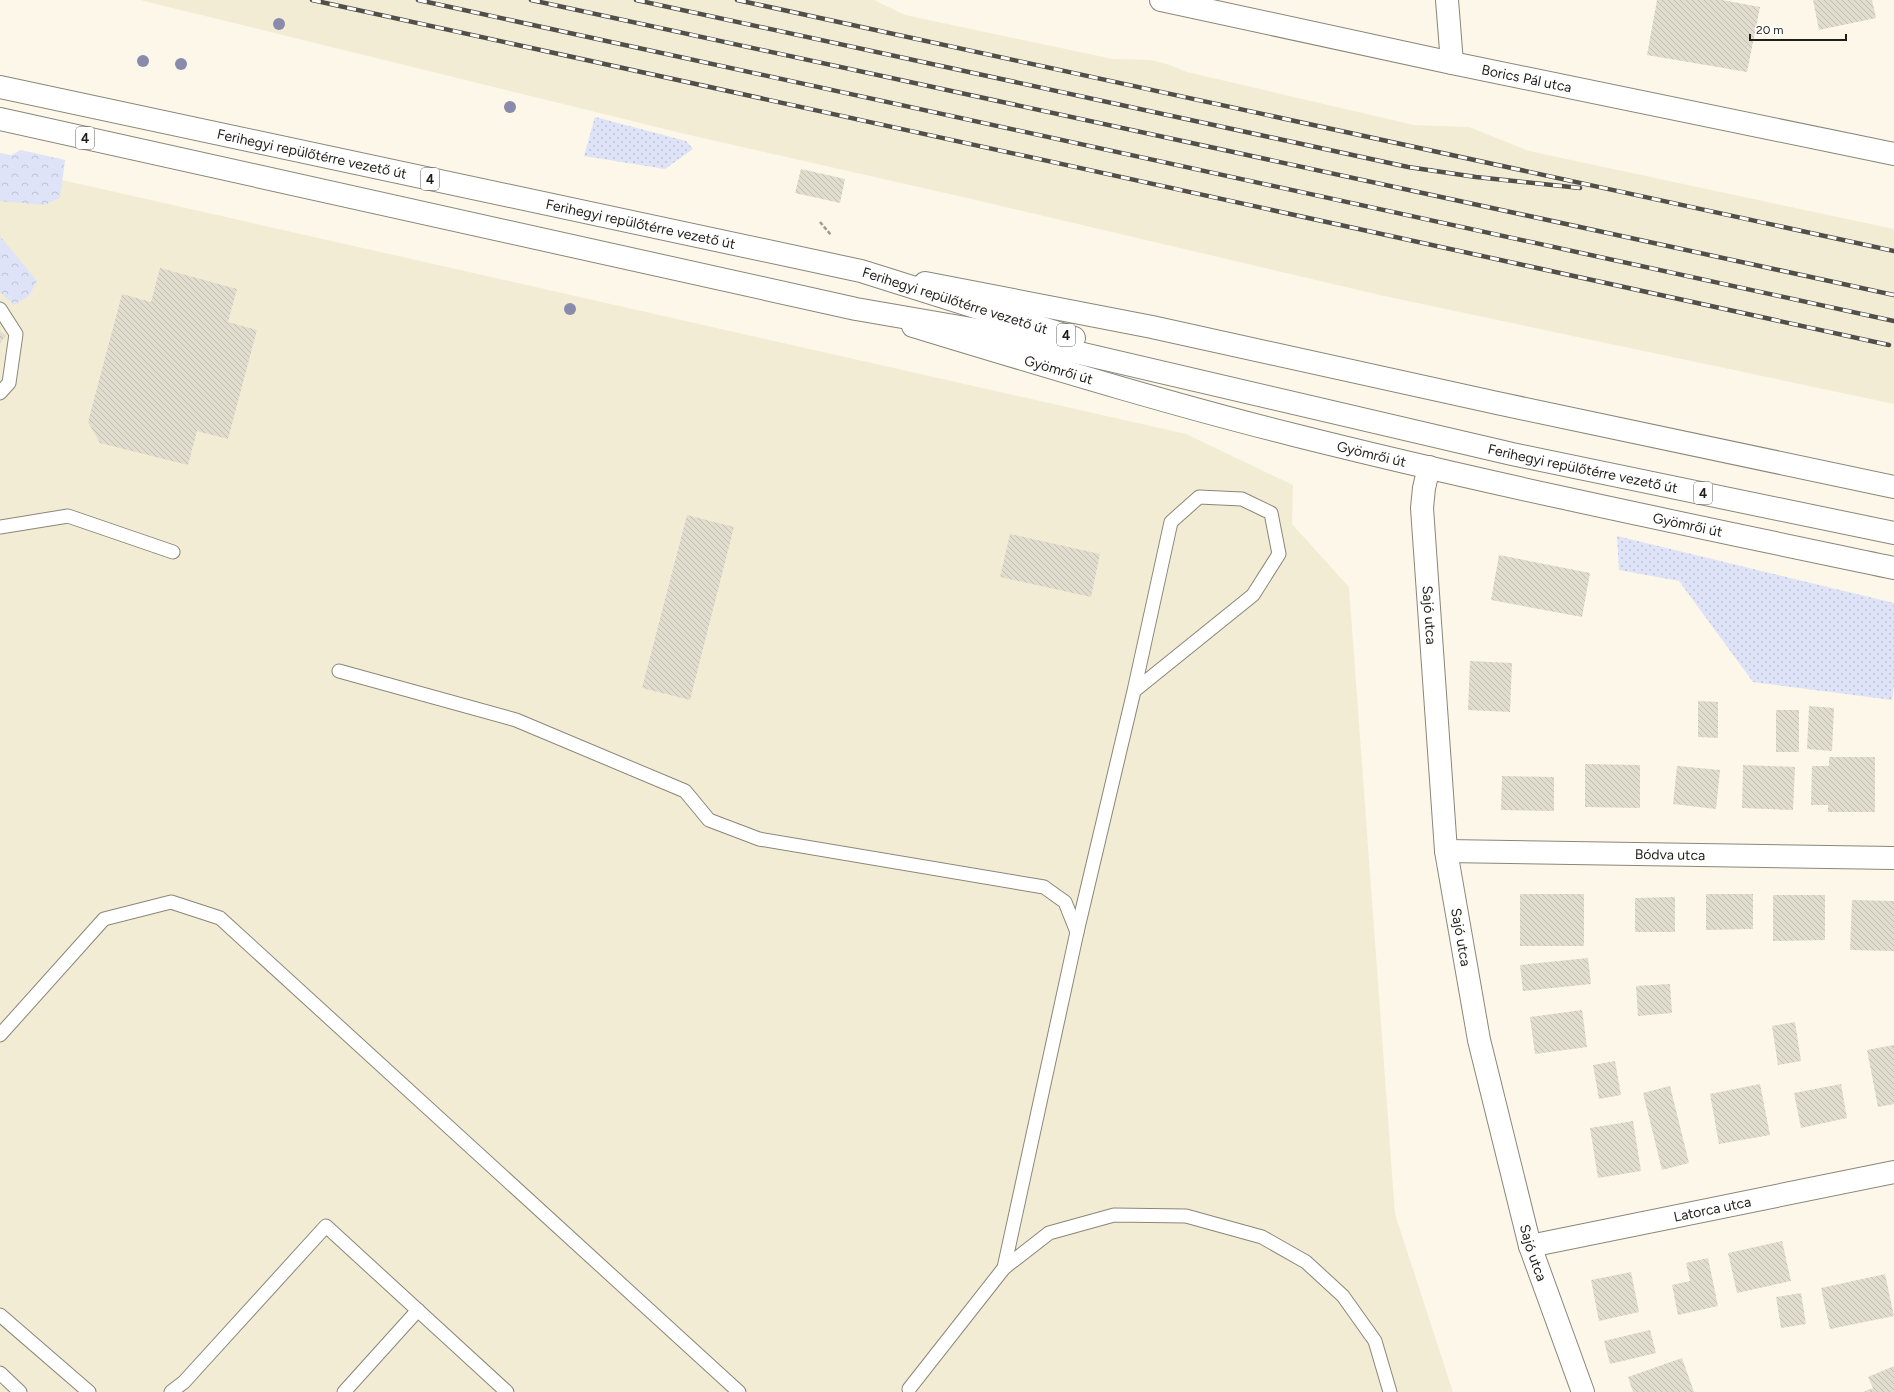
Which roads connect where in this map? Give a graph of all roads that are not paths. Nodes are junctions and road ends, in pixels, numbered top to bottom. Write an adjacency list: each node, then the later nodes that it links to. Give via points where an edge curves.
1 (1161, 0): 3 (street, Borics Pál utca)
2 (1447, 0): 3 (street)
3 (1452, 63): 6 (street, Borics Pál utca)
4 (0, 87): 7 (street, Ferihegyi repülőtérre vezető út / 4)
5 (0, 120): 9 (street, Ferihegyi repülőtérre vezető út / 4)
6 (1894, 154)
7 (860, 271): 11 (street, Ferihegyi repülőtérre vezető út / 4); 13 (street, via 1152,327)
8 (0, 309): 10 (lane, via 16,334 9,383)
9 (856, 309): 11 (street, Ferihegyi repülőtérre vezető út / 4, via 989,332); 12 (street, Gyömrői út, via 1143,394 1292,435)
10 (0, 393)
11 (1272, 397): 15 (street, Ferihegyi repülőtérre vezető út / 4, via 1512,454)
12 (1429, 467): 17 (street, Gyömrői út); 20 (street, Sajó utca, via 1422,508)
13 (1894, 487)
14 (0, 527): 16 (lane, via 68,516)
15 (1894, 533)
16 (173, 552)
17 (1894, 568)
18 (339, 671): 22 (lane, via 516,720 685,791 709,820 759,839 1044,887 1065,902)
19 (1134, 691): 19 (lane, via 1253,595 1279,554 1271,513 1242,499 1199,497 1171,522); 22 (lane)
20 (1446, 851): 21 (street, Bódva utca); 25 (street, Sajó utca, via 1479,1040)
21 (1894, 858)
22 (1077, 932): 26 (lane)
23 (0, 1035): 36 (lane, via 104,919 171,902 220,918)
24 (1894, 1172): 25 (street, Latorca utca)
25 (1530, 1246): 38 (street, Sajó utca)
26 (1004, 1268): 30 (lane); 37 (lane, via 1049,1233 1114,1215 1186,1216 1262,1237 1306,1262 1343,1296 1375,1341)
27 (418, 1310): 33 (lane, via 326,1226 184,1382); 34 (lane); 35 (lane)
28 (0, 1315): 32 (lane)
29 (0, 1373): 31 (lane)
30 (909, 1390)
31 (20, 1392)
32 (89, 1392)
33 (171, 1392)
34 (344, 1392)
35 (507, 1392)
36 (740, 1392)
37 (1390, 1392)
38 (1583, 1392)

